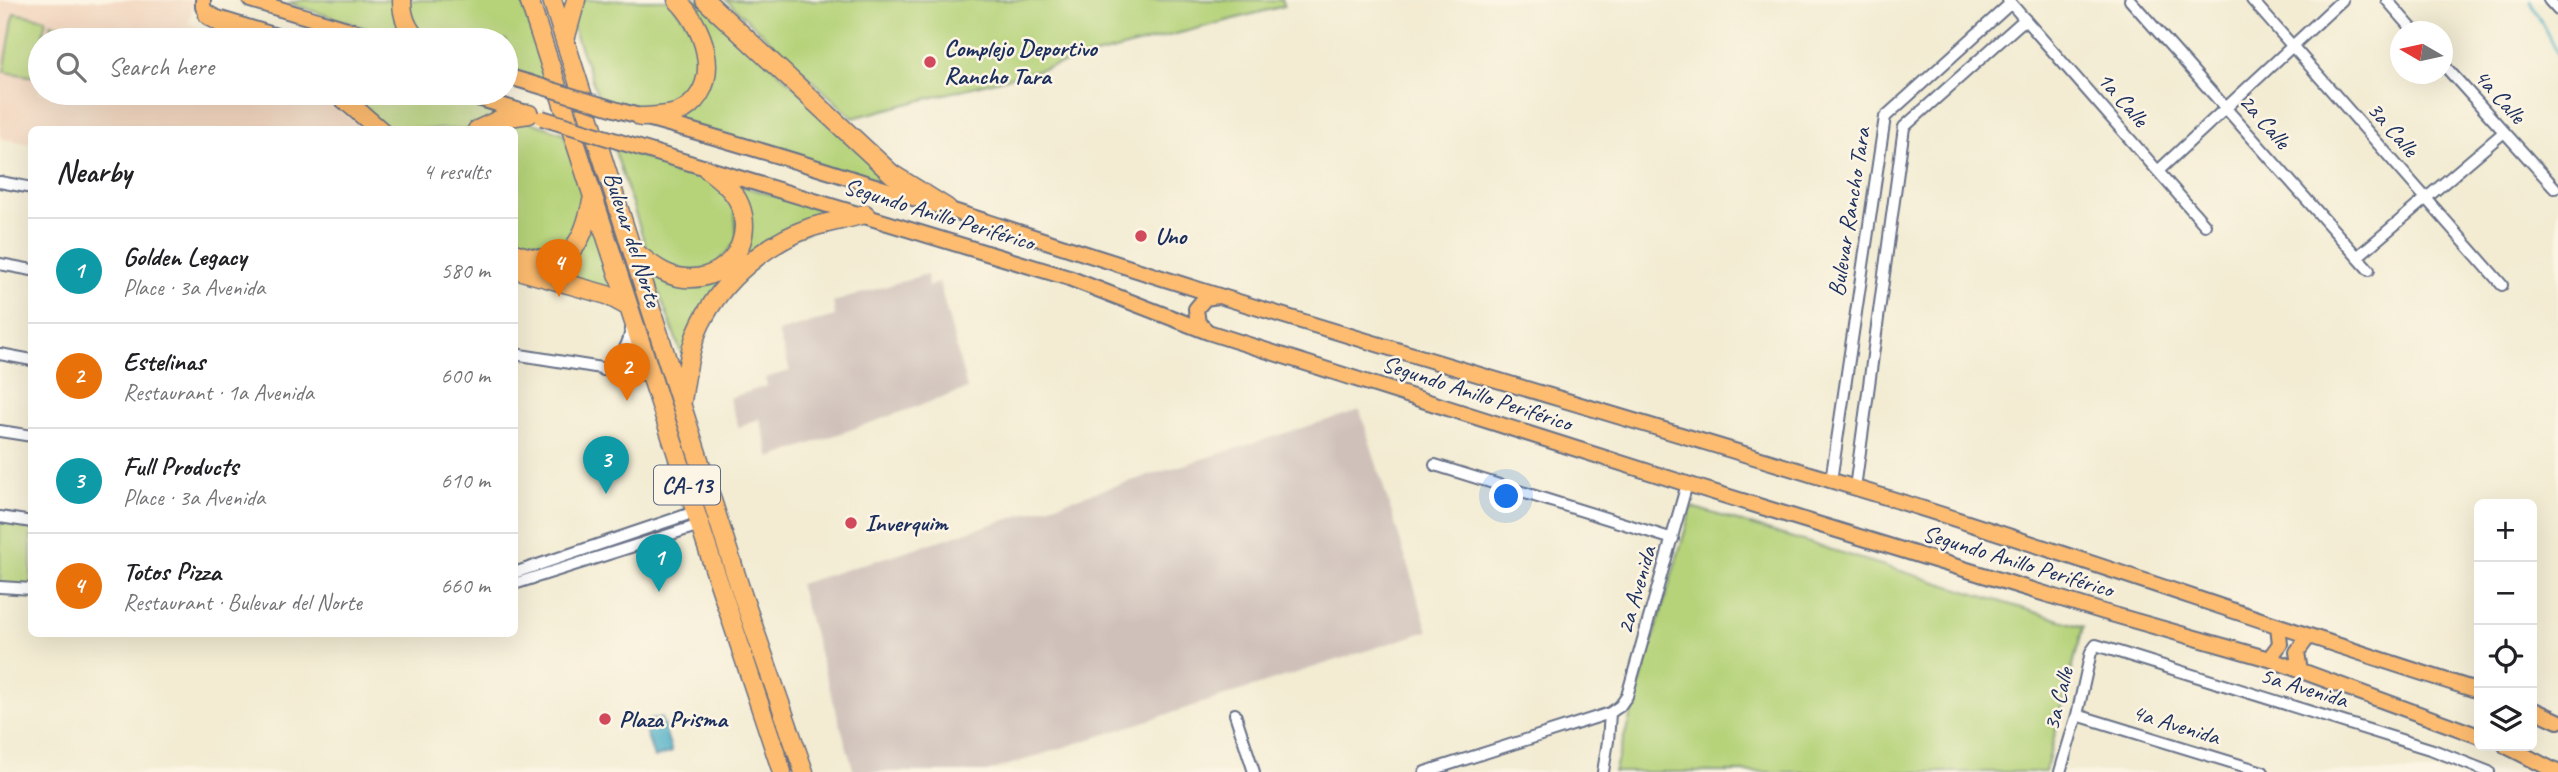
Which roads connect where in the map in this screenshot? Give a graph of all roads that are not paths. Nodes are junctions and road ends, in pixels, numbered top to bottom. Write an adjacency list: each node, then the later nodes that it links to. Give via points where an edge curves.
1 (250, 0): 20 (main road)
2 (402, 0): 21 (highway)
3 (552, 0): 22 (highway, Bulevar del Norte / CA-13)
4 (576, 0): 22 (highway)
5 (677, 0): 30 (highway, via 700,32 706,52 704,83 688,107 670,115)
6 (705, 0): 43 (highway, via 892,174)
7 (2130, 0): 28 (street, 2a Calle)
8 (2252, 0): 23 (street, 3a Calle)
9 (2342, 0): 23 (street)
10 (2386, 0): 17 (street)
11 (2549, 0): 15 (street)
12 (529, 1): 41 (highway, Bulevar del Norte / CA-13)
13 (2010, 2): 16 (street, 1a Calle); 34 (street, Bulevar Rancho Tara, via 1885,117)
14 (206, 8): 18 (highway); 19 (main road)
15 (2558, 10)
16 (2025, 19): 35 (street, Bulevar Rancho Tara, via 1904,127); 37 (street, 1a Calle)
17 (2405, 21)
18 (233, 28)
19 (258, 28)
20 (344, 28)
21 (408, 28)
22 (565, 40): 46 (highway, Bulevar del Norte / CA-13)
23 (2292, 46): 28 (street); 42 (street, 3a Calle)
24 (2453, 75): 33 (street, 4a Calle)
25 (518, 80): 30 (main road, Segundo Anillo Periférico, bridge)
26 (351, 105): 31 (highway)
27 (500, 105): 29 (main road, Segundo Anillo Periférico)
28 (2225, 108): 37 (street); 48 (street, 2a Calle)
29 (535, 116): 32 (highway, via 503,118); 36 (main road, Segundo Anillo Periférico, bridge)
30 (641, 117): 43 (main road, Segundo Anillo Periférico)
31 (375, 126)
32 (486, 126)
33 (2504, 132): 40 (street, 4a Calle); 42 (street)
34 (1878, 152): 35 (street); 66 (street, Bulevar Rancho Tara)
35 (1899, 156): 68 (street, Bulevar Rancho Tara)
36 (708, 169): 44 (main road, Segundo Anillo Periférico); 46 (highway, via 739,202 744,220 742,243 733,259 714,274 695,278 661,270)
37 (2158, 171): 45 (street, 1a Calle)
38 (0, 182): 39 (street)
39 (28, 187)
40 (2555, 188)
41 (593, 197): 47 (highway, via 585,230 573,249 556,259); 55 (highway, Bulevar del Norte / CA-13)
42 (2426, 198): 48 (street); 53 (street, 3a Calle)
43 (947, 208): 54 (main road, Segundo Anillo Periférico)
44 (864, 214): 56 (main road, Segundo Anillo Periférico, via 1069,278); 62 (highway, via 812,228 748,263 701,323)
45 (2206, 225)
46 (632, 250): 62 (highway, Bulevar del Norte / CA-13)
47 (518, 254)
48 (2357, 257): 51 (street, 2a Calle)
49 (0, 264): 50 (street)
50 (28, 269)
51 (2369, 270)
52 (518, 271): 55 (highway, via 607,295)
53 (2502, 285)
54 (1218, 296): 56 (main road, via 1205,298 1196,309 1198,323); 66 (main road, Segundo Anillo Periférico)
55 (631, 312): 60 (street, via 626,349); 61 (highway, Bulevar del Norte / CA-13)
56 (1208, 332): 67 (main road, Segundo Anillo Periférico)
57 (0, 354): 59 (street)
58 (518, 355): 60 (street)
59 (28, 359)
60 (603, 370): 61 (street)
61 (652, 376): 70 (highway, Bulevar del Norte / CA-13)
62 (681, 405): 92 (highway, Bulevar del Norte / CA-13)
63 (0, 431): 64 (street)
64 (28, 435)
65 (1435, 465): 72 (street)
66 (1831, 481): 68 (main road, Segundo Anillo Periférico)
67 (1687, 484): 72 (street, 2a Avenida); 80 (main road, Segundo Anillo Periférico)
68 (1855, 488): 77 (main road, Segundo Anillo Periférico)
69 (0, 517): 71 (street)
70 (698, 519): 73 (street); 74 (street); 90 (highway, Bulevar del Norte / CA-13)
71 (28, 521)
72 (1672, 539): 84 (street, 2a Avenida, via 1627,696)
73 (518, 572)
74 (518, 583)
75 (0, 587): 76 (street)
76 (28, 589)
77 (2278, 626): 78 (main road, Segundo Anillo Periférico); 80 (main road, via 2280,644)
78 (2308, 638): 81 (main road, via 2297,652); 82 (main road, Segundo Anillo Periférico)
79 (2104, 647): 86 (street, 3a Calle, via 2096,645 2091,652); 98 (street, 5a Avenida)
80 (2269, 659): 81 (main road, Segundo Anillo Periférico)
81 (2300, 671): 88 (main road, Segundo Anillo Periférico)
82 (2474, 689)
83 (2537, 711): 87 (main road)
84 (1610, 713): 94 (street); 95 (street)
85 (1235, 714): 93 (street)
86 (2077, 715): 96 (street, 3a Calle); 97 (street, 4a Avenida)
87 (2558, 721)
88 (2474, 734)
89 (2516, 751): 91 (main road)
90 (779, 767)
91 (2554, 771)
92 (804, 772)
93 (1254, 772)
94 (1424, 772)
95 (1603, 772)
96 (2060, 772)
97 (2263, 772)
98 (2490, 772)

